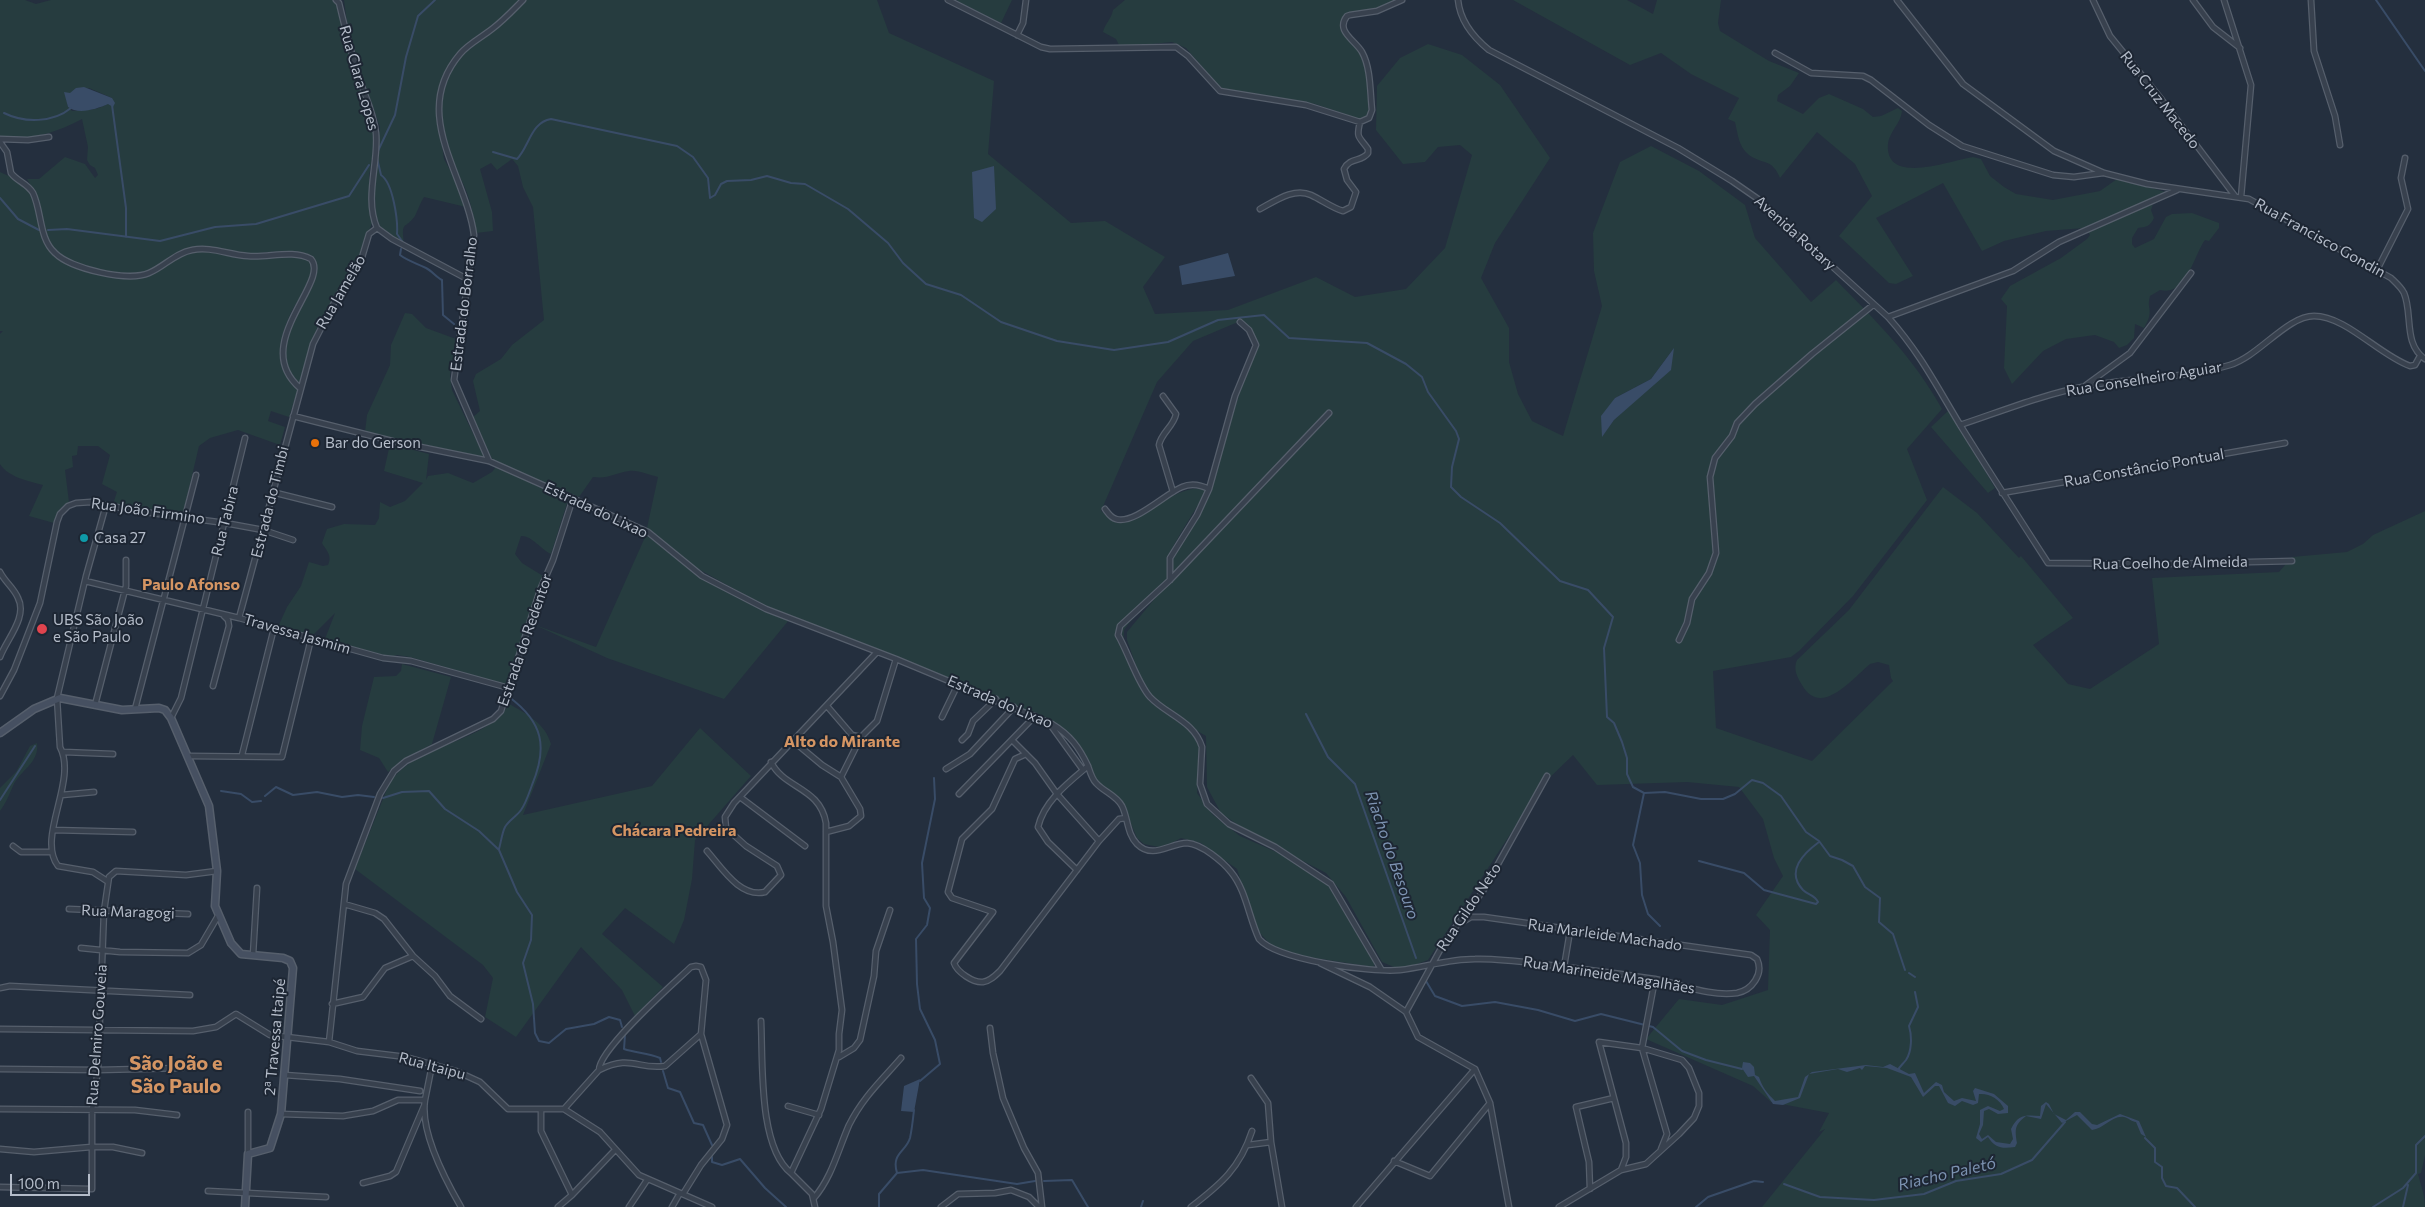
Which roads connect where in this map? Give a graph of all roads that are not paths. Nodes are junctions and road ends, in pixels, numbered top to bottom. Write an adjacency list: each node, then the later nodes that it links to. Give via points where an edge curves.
1 (523, 0): 28 (street, Estrada do Borralho, via 458,56 441,91 444,146 472,222 474,244)
2 (948, 0): 12 (street)
3 (1026, 0): 12 (street)
4 (1402, 0): 15 (street, via 1377,11 1350,14 1344,19 1345,33 1360,50 1367,66 1372,114)
5 (1458, 0): 29 (street, Avenida Rotary, via 1470,32 1489,50 1678,148 1732,181 1758,199)
6 (1897, 0): 20 (street, Rua Francisco Gondin, via 1973,93 2054,151)
7 (2093, 0): 22 (street, Rua Cruz Macedo, via 2110,36)
8 (2193, 0): 13 (street, via 2213,27)
9 (2224, 0): 13 (street)
10 (2311, 0): 18 (street, via 2314,51 2335,116)
11 (339, 1): 25 (street, Rua Clara Lopes, via 376,132 371,176)
12 (1017, 35): 15 (street, via 1041,47 1058,50 1176,47 1220,92 1306,105)
13 (2240, 48): 23 (street, via 2251,90)
14 (1776, 53): 20 (street, via 1811,73 1864,76 1962,146 2058,176)
15 (1360, 122): 24 (street, via 1358,136 1368,153 1350,161 1344,168 1347,180 1356,192 1355,202 1347,211 1300,192)
16 (49, 137): 17 (street)
17 (0, 140): 35 (street, via 8,152 11,173 26,183 33,194 50,248 62,259 76,265 113,274 141,276 178,254 203,249 246,256 285,254 311,259 315,273 291,320 284,350 287,374)
18 (2340, 144)
19 (2405, 158): 26 (street, via 2401,178 2408,208)
20 (2104, 173): 21 (street, Rua Francisco Gondin)
21 (2177, 190): 22 (street, Rua Francisco Gondin); 30 (street, via 2058,242 2012,271)
22 (2234, 196): 23 (street, Rua Francisco Gondin)
23 (2241, 197): 26 (street, Rua Francisco Gondin)
24 (1260, 209)
25 (377, 228): 28 (street); 35 (street, Rua Jamelão, via 369,234 360,264 346,281 318,332)
26 (2378, 270): 32 (street, Rua Francisco Gondin, via 2391,278 2403,292 2411,337)
27 (2191, 273): 34 (street, via 2130,353)
28 (469, 280): 42 (street, Estrada do Borralho, via 454,380)
29 (1873, 305): 30 (street, Avenida Rotary); 70 (street, via 1755,404 1737,424 1715,458 1710,477 1715,560 1692,599)
30 (1888, 317): 39 (street, Avenida Rotary, via 1926,365)
31 (1240, 322): 44 (street, via 1249,330 1256,345 1236,396)
32 (2420, 356): 33 (street); 34 (street, Rua Conselheiro Aguiar, via 2414,366 2406,364 2331,319 2312,316 2292,323 2259,350 2232,364 2153,379)
33 (2425, 359)
34 (2085, 386): 39 (street, Rua Conselheiro Aguiar)
35 (300, 388): 38 (street, Rua Jamelão)
36 (1163, 396): 46 (street, via 1176,414 1159,445)
37 (1329, 413): 60 (street)
38 (293, 416): 42 (street, Estrada do Lixao); 45 (street, Estrada do Timbi)
39 (1960, 425): 47 (street, Avenida Rotary)
40 (245, 438): 53 (street, Rua Tabira)
41 (2285, 443): 47 (street, Rua Constâncio Pontual)
42 (489, 461): 48 (street, Estrada do Lixao)
43 (196, 475): 52 (street)
44 (1209, 489): 46 (street, via 1189,485); 60 (street, via 1198,515 1170,558)
45 (272, 492): 50 (street); 54 (street, Estrada do Timbi)
46 (1173, 492): 51 (street, via 1148,510 1125,519 1115,519)
47 (2002, 493): 58 (street, Avenida Rotary)
48 (573, 498): 71 (street, Estrada do Lixao, via 648,532 702,576 746,600); 76 (street, Estrada do Redentor)
49 (106, 505): 52 (street, Rua João Firmino); 62 (street); 77 (street, Rua João Firmino, via 82,502 63,510 56,526 40,603 14,670)
50 (332, 507)
51 (1104, 509)
52 (185, 516): 53 (street, Rua João Firmino); 64 (street)
53 (225, 523): 54 (street, Rua João Firmino); 65 (street, Rua Tabira)
54 (263, 530): 55 (street, Rua João Firmino); 67 (street, Estrada do Timbi)
55 (293, 540)
56 (126, 560): 63 (street)
57 (2292, 561): 58 (street, Rua Coelho de Almeida)
58 (2048, 563)
59 (0, 572): 61 (street)
60 (1170, 580): 138 (street, via 1120,626 1118,635 1146,692 1189,726 1200,741 1200,784 1203,797 1214,812 1331,884)
61 (2, 581): 72 (street, via 18,596 20,607 15,629)
62 (85, 582): 63 (street, Travessa Jasmim); 78 (street)
63 (124, 592): 64 (street, Travessa Jasmim); 80 (street)
64 (163, 600): 65 (street, Travessa Jasmim); 83 (street)
65 (202, 610): 66 (street, Travessa Jasmim); 86 (street, Rua Tabira, via 181,698)
66 (222, 614): 67 (street, Travessa Jasmim); 75 (street, via 229,626)
67 (239, 618): 68 (street, Travessa Jasmim)
68 (274, 628): 69 (street, Travessa Jasmim); 96 (street)
69 (311, 639): 76 (street, Travessa Jasmim, via 391,660 411,661); 96 (street, via 282,757)
70 (1679, 640)
71 (877, 652): 73 (street, Estrada do Lixao); 81 (street)
72 (0, 658)
73 (896, 659): 74 (street, Estrada do Lixao); 89 (street, via 877,721)
74 (958, 684): 79 (street, Estrada do Lixao); 85 (street)
75 (213, 686)
76 (509, 688): 122 (street, Estrada do Redentor, via 501,711 493,719 417,755 394,771 380,794 353,863)
77 (0, 696)
78 (57, 698): 80 (street); 88 (street, via 34,709); 93 (street, via 60,746)
79 (996, 699): 82 (street, Estrada do Lixao); 91 (street, via 973,721)
80 (95, 704): 83 (street, via 122,710)
81 (827, 706): 89 (street, via 852,735); 90 (street)
82 (1014, 707): 84 (street, Estrada do Lixao); 100 (street, via 970,754)
83 (135, 709): 86 (street, via 162,708)
84 (1035, 716): 87 (street, Estrada do Lixao); 92 (street)
85 (942, 717)
86 (171, 718): 97 (street, 2ª Travessa Itaipé)
87 (1048, 722): 99 (street, Estrada do Lixao, via 1071,737); 101 (street)
88 (0, 733)
89 (861, 737): 103 (street)
90 (792, 740): 98 (street); 103 (street)
91 (962, 740)
92 (1012, 740): 95 (street); 105 (street)
93 (64, 752): 94 (street); 107 (street)
94 (113, 754)
95 (1026, 754): 106 (street); 118 (street, via 1015,759 992,809 967,832 960,844 948,895 993,912 954,960 956,968 978,981 993,977)
96 (242, 755): 97 (street)
97 (189, 756): 119 (street, 2ª Travessa Itaipé, via 209,806)
98 (771, 762): 108 (street); 112 (street, via 779,774 813,797 825,815)
99 (1088, 766): 101 (street); 109 (street, Estrada do Lixao, via 1096,782 1118,800)
100 (946, 769)
101 (1082, 770): 106 (street)
102 (1547, 776): 128 (street, Rua Gildo Neto, via 1483,892)
103 (841, 777): 112 (street, via 861,816 849,826)
104 (94, 792): 107 (street)
105 (959, 794)
106 (1057, 794): 113 (street); 118 (street, via 1042,815 1039,830)
107 (62, 795): 110 (street)
108 (740, 797): 115 (street); 116 (street, via 728,812 724,826 746,846 777,866 781,875 765,892 749,892 739,886)
109 (1126, 818): 113 (street, via 1119,819); 135 (street, Estrada do Lixao, via 1132,837 1146,850 1159,851 1187,843 1219,861 1236,879 1254,929 1265,945 1283,954)
110 (53, 830): 111 (street); 117 (street)
111 (133, 832)
112 (826, 832): 154 (street, via 826,906 842,1010)
113 (1099, 842): 118 (street)
114 (13, 846): 117 (street, via 21,852)
115 (805, 846)
116 (707, 851)
117 (52, 852): 120 (street, via 58,866 93,872)
118 (1076, 870)
119 (217, 871): 120 (street, via 186,875 116,871); 127 (street, 2ª Travessa Itaipé, via 215,906)
120 (107, 881): 125 (street, Rua Delmiro Gouveia)
121 (257, 888): 132 (street)
122 (344, 904): 133 (street, via 380,916); 143 (street, Estrada do Redentor)
123 (69, 909): 125 (street, Rua Maragogi)
124 (890, 910): 154 (street, via 876,951 860,1040)
125 (104, 911): 126 (street, Rua Maragogi); 131 (street, Rua Delmiro Gouveia)
126 (188, 914)
127 (218, 916): 131 (street, via 201,945 188,953); 132 (street, 2ª Travessa Itaipé, via 233,948 241,954)
128 (1457, 925): 129 (street, Rua Marleide Machado, via 1475,916); 136 (street, Rua Gildo Neto)
129 (1570, 931): 134 (street, Rua Marleide Machado); 137 (street)
130 (81, 948): 131 (street)
131 (103, 951): 141 (street, Rua Delmiro Gouveia)
132 (254, 956): 151 (street, 2ª Travessa Itaipé, via 284,958 292,964)
133 (413, 956): 143 (street, via 385,968 363,997); 145 (street, via 450,996)
134 (1754, 957): 139 (street, Rua Marineide Magalhães, via 1759,963 1757,977 1746,990 1737,992 1715,992)
135 (1318, 962): 138 (street, Estrada do Lixao); 144 (street, via 1362,982)
136 (1433, 963): 137 (street, Rua Marineide Magalhães, via 1488,958); 138 (street, Estrada do Lixao, via 1401,970); 144 (street, Rua Gildo Neto)
137 (1564, 967): 139 (street, Rua Marineide Magalhães)
138 (1381, 969)
139 (1655, 979): 153 (street)
140 (0, 988): 141 (street)
141 (102, 992): 142 (street); 149 (street, Rua Delmiro Gouveia)
142 (190, 995)
143 (332, 1004): 152 (street, Estrada do Redentor)
144 (1406, 1012): 159 (street, via 1418,1038)
145 (481, 1019)
146 (761, 1021): 188 (street, via 771,1140 781,1164)
147 (990, 1028): 207 (street, via 1003,1098 1038,1173)
148 (0, 1029): 149 (street)
149 (100, 1031): 151 (street, Rua Itaipu, via 203,1030 220,1025 236,1014 264,1033); 160 (street, Rua Delmiro Gouveia)
150 (701, 1034): 161 (street, via 665,1066 622,1061); 161 (street, via 706,980 704,970 696,966 690,967 624,1032 600,1062); 195 (street, via 726,1119 726,1130)
151 (288, 1036): 152 (street, Rua Itaipu); 162 (street, 2ª Travessa Itaipé)
152 (329, 1042): 156 (street, Rua Itaipu, via 357,1051 406,1057)
153 (1642, 1048): 165 (street, via 1600,1042); 185 (street, via 1667,1134); 185 (street, via 1686,1063 1700,1100 1694,1118)
154 (839, 1057): 176 (street)
155 (901, 1058): 198 (street, via 867,1094 850,1124 826,1182)
156 (432, 1065): 166 (street); 171 (street, Rua Itaipu, via 470,1076 508,1108)
157 (182, 1068): 160 (street)
158 (0, 1069): 160 (street)
159 (1475, 1069): 167 (street); 186 (street)
160 (98, 1070): 170 (street, Rua Delmiro Gouveia)
161 (599, 1070): 172 (street)
162 (285, 1075): 164 (street, via 350,1080); 174 (street, 2ª Travessa Itaipé)
163 (1251, 1078): 178 (street, via 1268,1103)
164 (420, 1091)
165 (1614, 1098): 187 (street, via 1626,1143 1626,1157); 192 (street, via 1576,1107 1589,1162)
166 (425, 1102): 174 (street, via 398,1100 373,1111 343,1116); 190 (street, via 396,1172); 200 (street, via 442,1172)
167 (1490, 1103): 186 (street, via 1430,1176); 211 (street)
168 (788, 1106): 176 (street)
169 (0, 1109): 170 (street)
170 (92, 1109): 175 (street, via 142,1110); 180 (street, Rua Delmiro Gouveia)
171 (542, 1109): 172 (street, Rua Itaipu); 196 (street, via 541,1130)
172 (564, 1109): 182 (street, via 600,1132)
173 (248, 1112): 184 (street)
174 (281, 1114): 184 (street, 2ª Travessa Itaipé, via 270,1148)
175 (177, 1115)
176 (819, 1115): 188 (street)
177 (1252, 1131): 179 (street)
178 (1271, 1142): 179 (street); 209 (street)
179 (1248, 1145): 208 (street, via 1229,1175)
180 (91, 1147): 181 (street, via 34,1152); 183 (street); 191 (street, Rua Delmiro Gouveia, via 92,1189)
181 (0, 1149)
182 (615, 1150): 189 (street, via 630,1168); 196 (street)
183 (142, 1153)
184 (248, 1154): 194 (street)
185 (1658, 1154): 187 (street, via 1646,1164)
186 (1394, 1161): 210 (street)
187 (1621, 1170): 192 (street)
188 (791, 1173): 198 (street)
189 (647, 1180): 195 (street); 202 (street)
190 (363, 1183)
191 (0, 1187)
192 (1590, 1189): 212 (street)
193 (208, 1191): 194 (street)
194 (246, 1193): 197 (street); 199 (street)
195 (682, 1194): 203 (street); 204 (street)
196 (572, 1195): 201 (street)
197 (326, 1198)
198 (814, 1198): 205 (street)
199 (245, 1207)
200 (461, 1207)
201 (558, 1207)
202 (629, 1207)
203 (672, 1207)
204 (712, 1207)
205 (815, 1207)
206 (941, 1207): 207 (street, via 958,1194 1011,1190 1029,1197)
207 (1041, 1207)
208 (1191, 1207)
209 (1282, 1207)
210 (1356, 1207)
211 (1509, 1207)
212 (1559, 1207)

